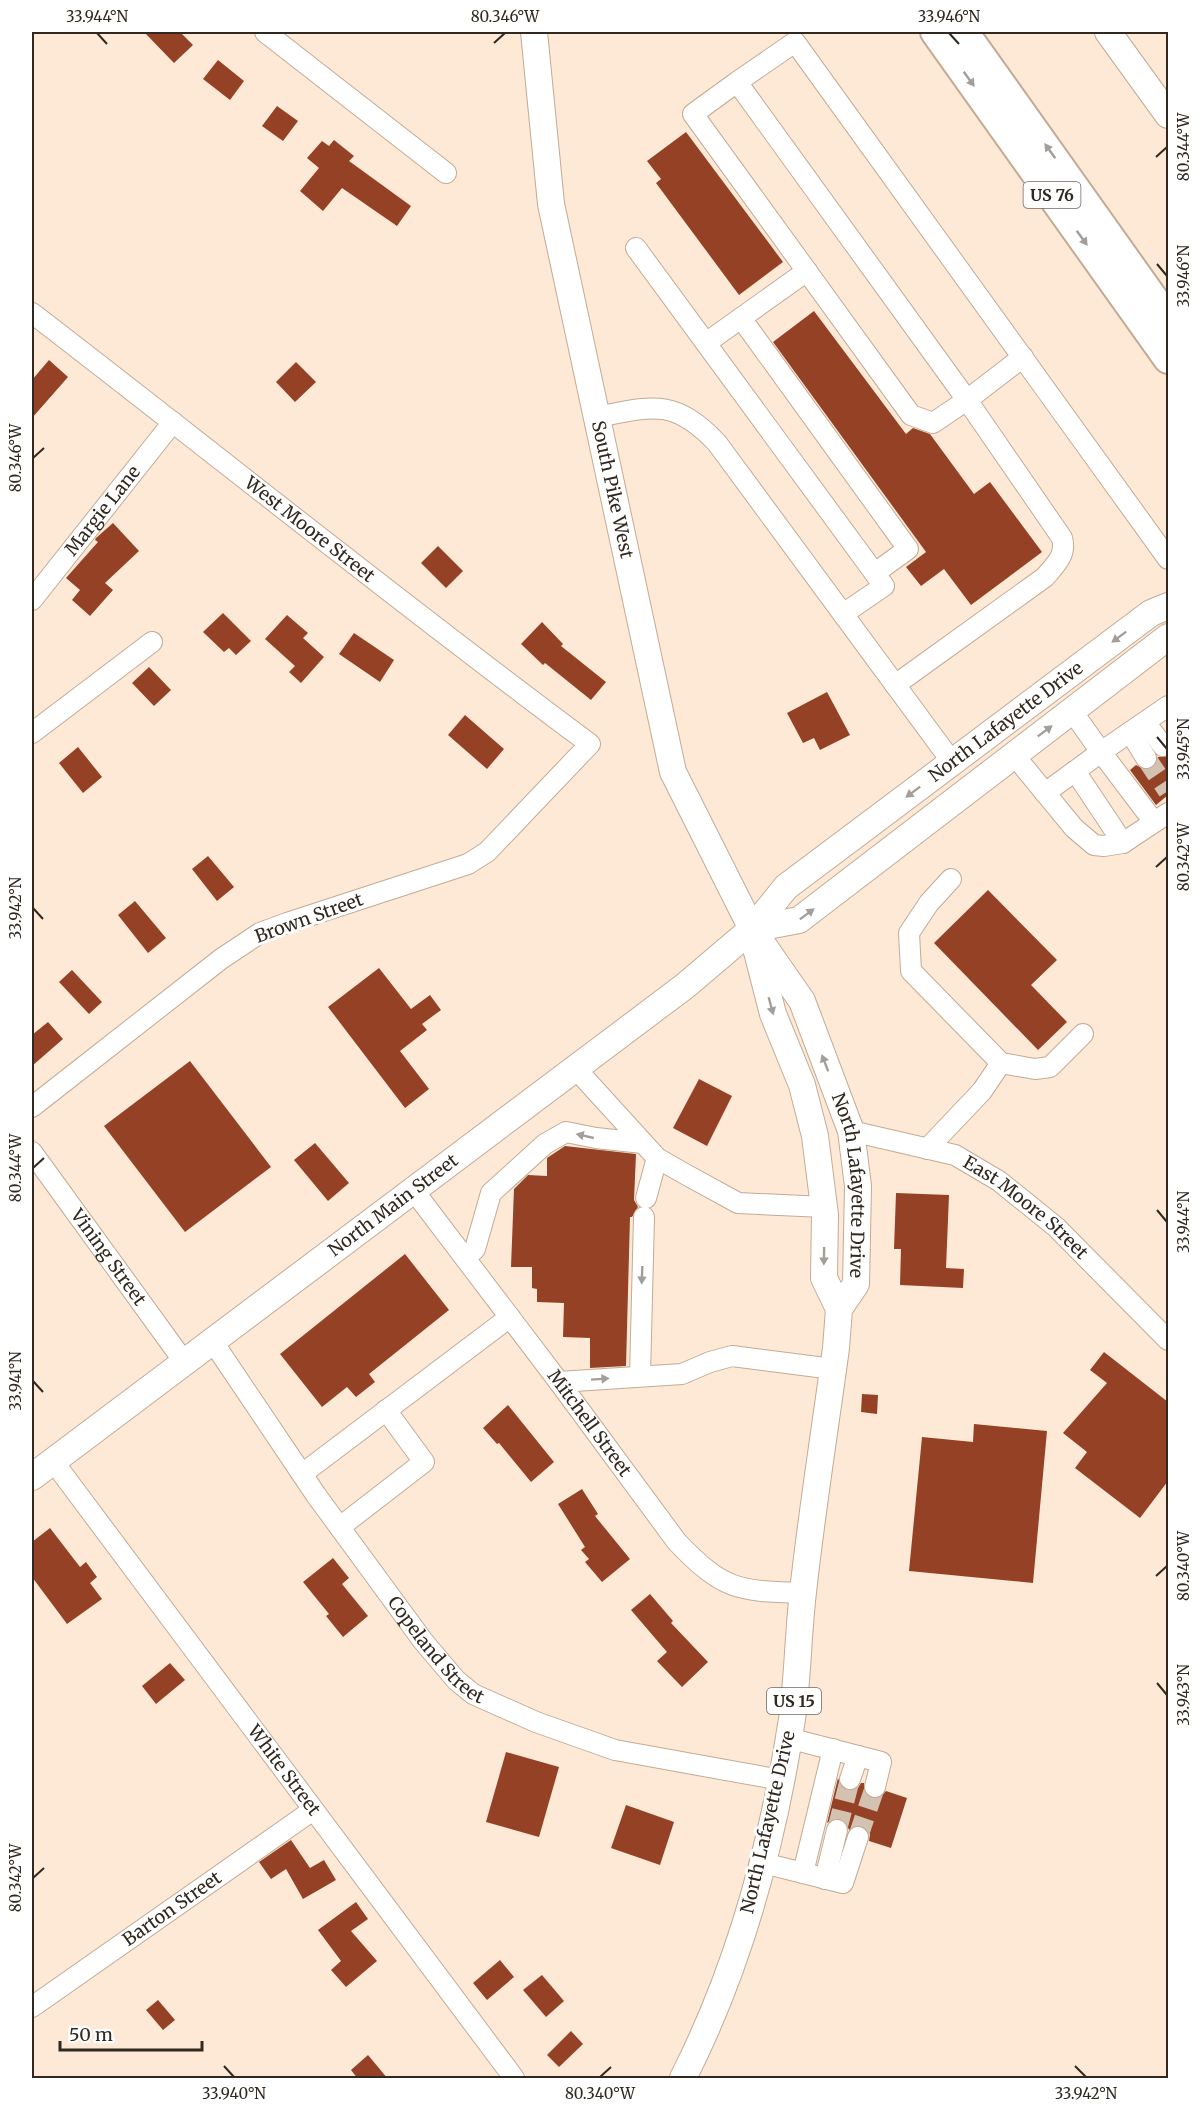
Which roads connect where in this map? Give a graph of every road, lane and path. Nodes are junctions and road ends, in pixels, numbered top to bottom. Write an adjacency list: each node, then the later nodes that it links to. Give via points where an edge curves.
1 (265, 32): 5 (street)
2 (534, 32): 18 (main road, South Pike West, via 551,204)
3 (1108, 32): 7 (main road)
4 (943, 34): 13 (highway, US 76, one-way to 4); 16 (highway, US 76, one-way to 16)
5 (287, 38): 8 (street)
6 (737, 82): 10 (street, via 693,114); 15 (street, via 795,42); 17 (street)
7 (1168, 115)
8 (446, 173)
9 (636, 248): 14 (street)
10 (807, 271): 12 (street); 17 (street, via 911,415 933,423)
11 (32, 314): 19 (street, West Moore Street)
12 (741, 318): 14 (street); 21 (street, via 908,549)
13 (1168, 319)
14 (706, 343): 21 (street)
15 (1023, 357): 17 (street); 20 (street)
16 (1168, 359)
17 (968, 400): 27 (street, via 1065,546 1045,578)
18 (597, 417): 24 (street, via 647,407 664,408 700,425); 43 (main road, South Pike West, via 673,772)
19 (173, 422): 22 (street, Margie Lane); 32 (street, West Moore Street)
20 (1168, 559)
21 (875, 573): 24 (street, via 884,586)
22 (32, 600)
23 (1168, 606): 37 (main road, North Lafayette Drive, one-way to 37, via 1151,613)
24 (843, 614): 27 (street)
25 (1168, 637): 28 (main road)
26 (152, 642): 31 (street)
27 (896, 685): 37 (street)
28 (1072, 711): 34 (street); 35 (main road, one-way to 28)
29 (1167, 711): 30 (street)
30 (1137, 727): 33 (street); 34 (street); 36 (street)
31 (32, 733)
32 (590, 744): 47 (street, Brown Street, via 487,852 468,864 260,933)
33 (1163, 746)
34 (1101, 752): 38 (street); 40 (street)
35 (1014, 755): 39 (street); 43 (main road, one-way to 35, via 799,920)
36 (1146, 758)
37 (952, 762): 43 (main road, North Lafayette Drive, one-way to 43, via 786,887)
38 (1075, 771): 39 (street); 41 (street)
39 (1045, 793): 41 (street, via 1094,845)
40 (1161, 818): 41 (street)
41 (1123, 843)
42 (951, 879): 45 (street, via 909,933 911,971)
43 (752, 929): 46 (main road, North Main Street); 48 (main road, North Lafayette Drive, one-way to 43, via 802,1001); 54 (main road, one-way to 54, via 773,1014 802,1085 815,1136)
44 (1083, 1034): 45 (street, via 1050,1067 1035,1069)
45 (1001, 1063): 50 (street, via 982,1092)
46 (576, 1069): 49 (street); 53 (main road, North Main Street)
47 (32, 1107)
48 (851, 1131): 50 (street, East Moore Street); 56 (main road, North Lafayette Drive / US 15, via 858,1186 856,1284)
49 (643, 1143): 52 (street); 55 (street, one-way to 55, via 566,1132 545,1144 491,1193 475,1249)
50 (927, 1149): 58 (street, East Moore Street, via 955,1155 999,1181 1056,1227)
51 (32, 1152): 60 (street, Vining Street)
52 (657, 1158): 54 (street, via 738,1203); 62 (street, one-way to 62, via 645,1207)
53 (414, 1191): 55 (street, Mitchell Street); 59 (main road, North Main Street)
54 (824, 1208): 56 (main road, one-way to 56, via 824,1278)
55 (465, 1258): 57 (street, Mitchell Street)
56 (839, 1309): 61 (main road, North Lafayette Drive / US 15)
57 (510, 1317): 63 (street, Mitchell Street); 64 (street)
58 (1168, 1340)
59 (213, 1342): 60 (main road, North Main Street); 66 (street, Copeland Street)
60 (186, 1363): 65 (main road, North Main Street)
61 (833, 1369): 62 (street, via 732,1356 682,1374); 69 (main road, North Lafayette Drive / US 15)
62 (640, 1376): 63 (street, one-way to 62)
63 (559, 1382): 69 (street, Mitchell Street, via 695,1561 735,1587)
64 (386, 1410): 66 (street); 68 (street, via 424,1462)
65 (52, 1461): 67 (main road, North Main Street); 76 (street, White Street)
66 (302, 1474): 68 (street, Copeland Street)
67 (32, 1477)
68 (340, 1527): 74 (street, Copeland Street, via 423,1641 473,1694 615,1750)
69 (803, 1593): 70 (main road, North Lafayette Drive / US 15)
70 (788, 1738): 71 (street); 74 (main road, North Lafayette Drive / US 15)
71 (833, 1749): 72 (street); 80 (street)
72 (858, 1756): 73 (street); 75 (street, via 881,1762)
73 (850, 1779)
74 (782, 1780): 79 (main road, North Lafayette Drive / US 15)
75 (875, 1787)
76 (313, 1810): 82 (street, Barton Street); 83 (street, White Street)
77 (837, 1830): 81 (street)
78 (858, 1837): 81 (street, via 843,1883)
79 (763, 1863): 80 (street); 84 (main road, North Lafayette Drive / US 15, via 725,1986)
80 (803, 1873): 81 (street)
81 (825, 1879)
82 (32, 2007)
83 (514, 2079)
84 (683, 2079)

